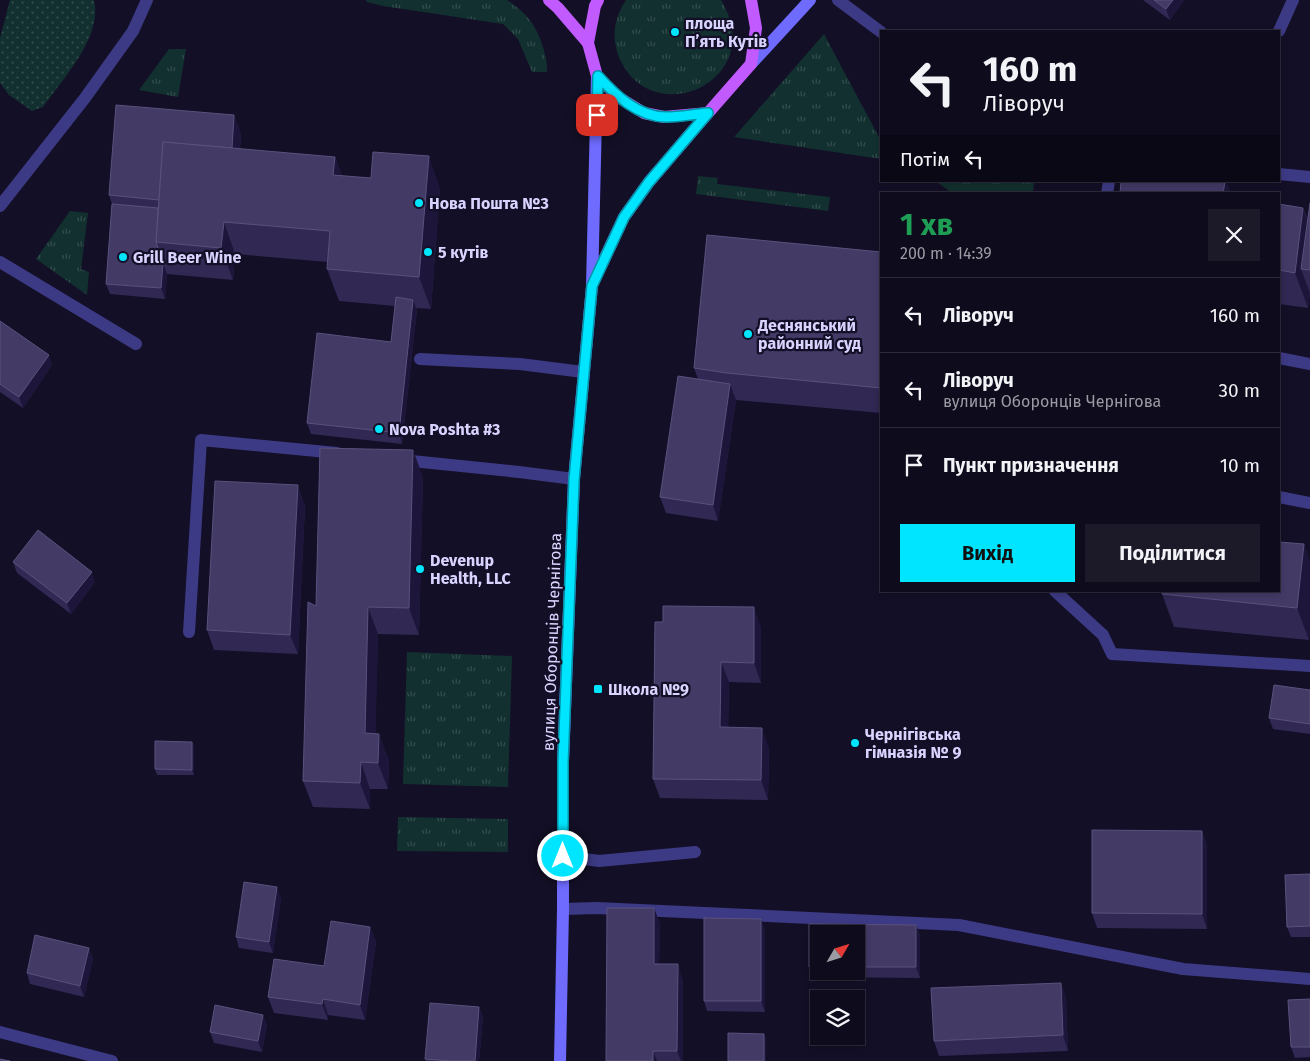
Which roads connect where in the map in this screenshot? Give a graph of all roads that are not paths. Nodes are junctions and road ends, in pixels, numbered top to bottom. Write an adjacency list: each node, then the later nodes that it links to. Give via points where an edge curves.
1 (148, 0): 16 (street, via 133,31)
2 (549, 0): 10 (main road)
3 (598, 0): 10 (main road)
4 (751, 0): 11 (main road, via 756,28)
5 (810, 0): 11 (main road)
6 (838, 0): 9 (street)
7 (1293, 0): 8 (street)
8 (1279, 30)
9 (880, 31)
10 (588, 43): 12 (main road)
11 (751, 64): 13 (main road)
12 (598, 76): 13 (main road, via 618,97 644,113 664,117); 18 (main road, вулиця Оборонців Чернігова)
13 (708, 113): 18 (main road, вулиця Оборонців Чернігова, via 649,182 624,217)
14 (1280, 174): 15 (street)
15 (1310, 177)
16 (0, 206)
17 (0, 262): 19 (street)
18 (592, 286): 23 (main road, вулиця Оборонців Чернігова)
19 (136, 344)
20 (1280, 358): 22 (street)
21 (420, 359): 23 (street, via 520,364)
22 (1310, 364)
23 (583, 372): 26 (main road, вулиця Оборонців Чернігова)
24 (346, 454): 30 (street, via 201,440)
25 (394, 459): 26 (street)
26 (574, 480): 33 (main road, вулиця Оборонців Чернігова, via 563,762)
27 (1280, 497): 28 (street)
28 (1310, 503)
29 (1056, 592): 31 (street, via 1102,635 1112,654)
30 (189, 632)
31 (1310, 666)
32 (695, 852): 33 (street, via 599,860)
33 (563, 856): 34 (main road, вулиця Оборонців Чернігова)
34 (563, 909): 35 (street, via 960,925 1184,968); 38 (main road, вулиця Оборонців Чернігова)
35 (1310, 979)
36 (0, 1032): 37 (street)
37 (112, 1061)
38 (560, 1061)

